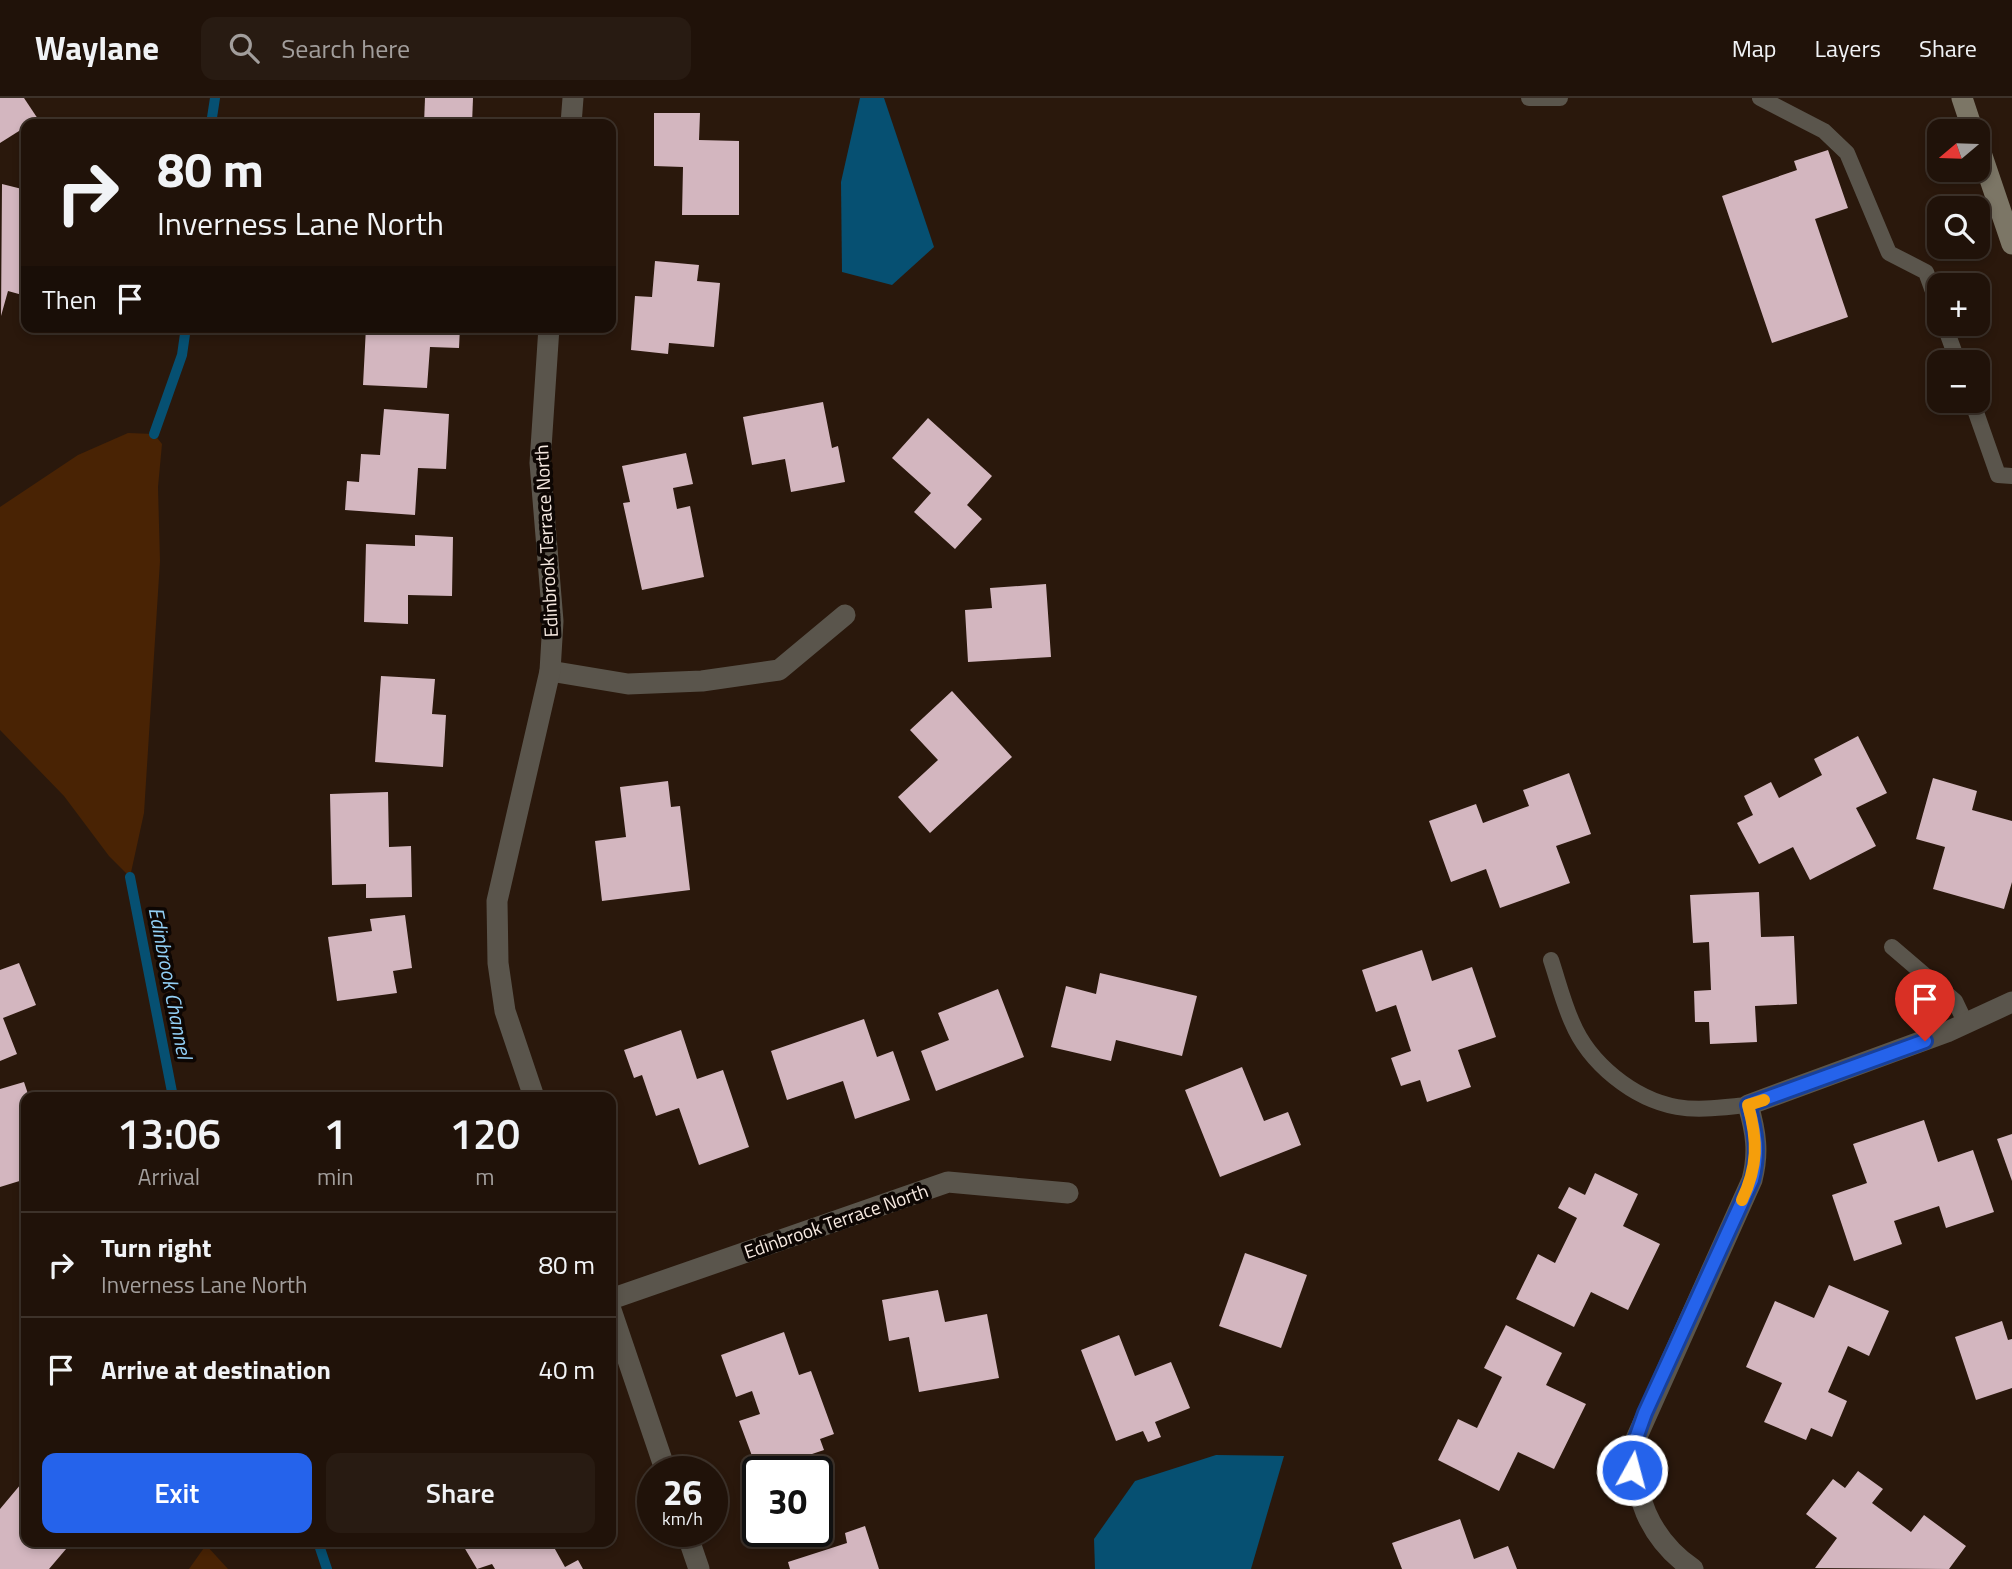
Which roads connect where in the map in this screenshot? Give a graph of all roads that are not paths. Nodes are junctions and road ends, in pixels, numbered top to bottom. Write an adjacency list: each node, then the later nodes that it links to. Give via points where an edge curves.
1 (573, 98): 6 (street)
2 (1529, 98): 3 (lane)
3 (1560, 98)
4 (1760, 98): 10 (lane, via 1824,131 1847,153 1889,253)
5 (1962, 98): 7 (main road)
6 (571, 119)
7 (1969, 119)
8 (1990, 179): 9 (main road)
9 (2012, 244)
10 (1927, 275)
11 (549, 333): 15 (street, Edinbrook Terrace North, via 540,463 553,621)
12 (1976, 413): 13 (lane, via 1998,475)
13 (2012, 476)
14 (845, 615): 15 (street, via 779,670 702,681 628,684)
15 (550, 671): 20 (street, Edinbrook Terrace North, via 497,901 505,1011)
16 (1892, 947): 19 (lane, via 1955,1001)
17 (1551, 960): 21 (lane, via 1572,1024 1592,1055 1618,1080 1645,1097 1677,1107)
18 (2012, 1002): 19 (street)
19 (1966, 1024): 21 (street)
20 (532, 1092)
21 (1748, 1105): 28 (street, via 1756,1133 1752,1180 1635,1441 1632,1470 1640,1502 1657,1534)
22 (1068, 1192): 23 (street, Edinbrook Terrace North, via 948,1182)
23 (616, 1297)
24 (616, 1325): 25 (street)
25 (661, 1456)
26 (691, 1547): 27 (street)
27 (699, 1569)
28 (1693, 1569)

